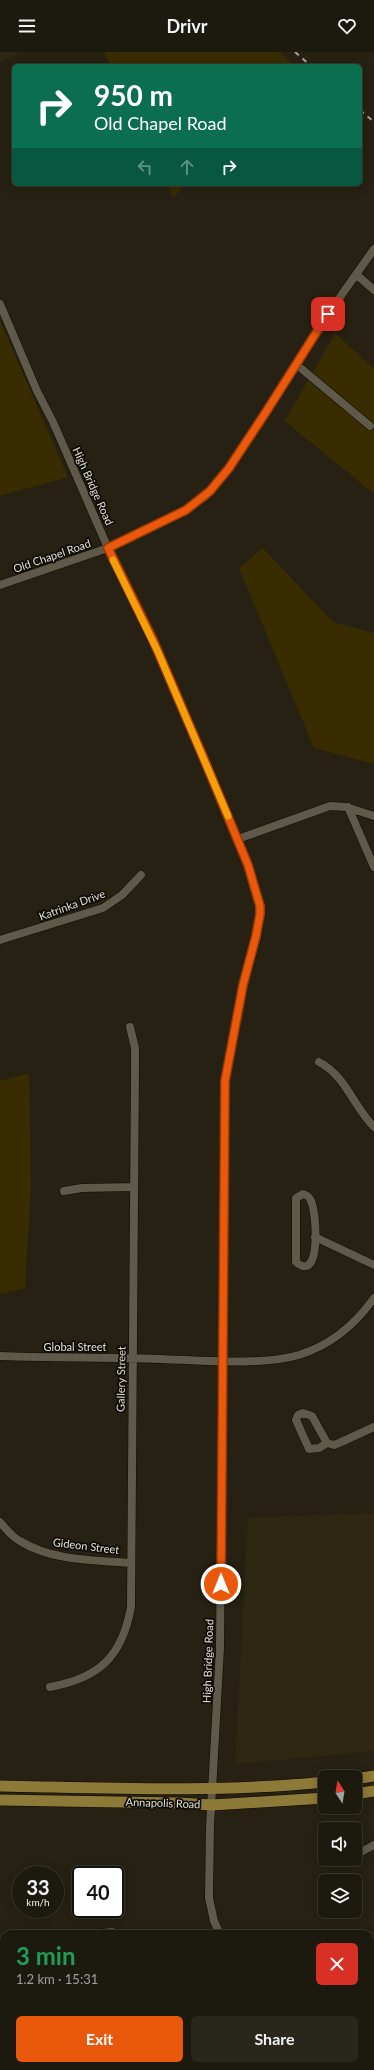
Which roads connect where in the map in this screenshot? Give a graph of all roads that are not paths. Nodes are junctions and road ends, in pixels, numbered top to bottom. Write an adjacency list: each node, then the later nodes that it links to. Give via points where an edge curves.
1 (374, 249): 2 (street, Old Chapel Road)
2 (357, 275): 3 (street); 5 (street, Old Chapel Road, via 328,314)
3 (374, 290)
4 (0, 304): 7 (street, High Bridge Road)
5 (297, 365): 6 (street); 7 (street, Old Chapel Road, via 229,468 205,497 186,510)
6 (370, 426)
7 (108, 548): 8 (street, Old Chapel Road); 11 (street, High Bridge Road, via 158,652)
8 (0, 584)
9 (348, 807): 10 (street); 11 (street, via 325,807); 12 (street)
10 (374, 816)
11 (238, 839): 25 (street, High Bridge Road, via 258,895 260,914 243,985 225,1081)
12 (374, 867)
13 (141, 875): 14 (street, Katrinka Drive, via 122,895 103,908)
14 (0, 940)
15 (130, 1027): 18 (street, Gallery Street, via 135,1048)
16 (319, 1062): 17 (street, via 336,1074)
17 (374, 1127)
18 (134, 1187): 19 (street, via 89,1187); 24 (street, Gallery Street)
19 (64, 1191)
20 (315, 1237): 20 (street, via 313,1259 309,1265 300,1266 296,1262 298,1195 307,1196 312,1203); 21 (street)
21 (374, 1265)
22 (374, 1298): 25 (street, Global Street, via 348,1328 328,1343 309,1352 269,1360)
23 (0, 1356): 24 (street, Global Street)
24 (132, 1358): 25 (street, Global Street); 29 (street, Gallery Street)
25 (222, 1361): 35 (street, High Bridge Road, via 220,1648)
26 (374, 1427): 27 (street, via 334,1445)
27 (327, 1443): 27 (street, via 312,1416 308,1413 298,1415 296,1420 309,1449 319,1448)
28 (0, 1522): 29 (street, Gideon Street, via 19,1540 38,1550 73,1558)
29 (131, 1562): 30 (street, Gallery Street, via 131,1607 126,1630 116,1651 100,1668 82,1679)
30 (50, 1688)
31 (374, 1776): 32 (main road)
32 (362, 1778)
33 (318, 1782): 35 (main road, Annapolis Road)
34 (0, 1786): 35 (main road, Annapolis Road)
35 (213, 1789): 40 (street, High Bridge Road)
36 (374, 1791): 37 (main road)
37 (362, 1793)
38 (318, 1798): 40 (main road, Annapolis Road)
39 (0, 1800): 40 (main road, Annapolis Road)
40 (212, 1805): 43 (street, High Bridge Road, via 209,1898)
41 (374, 1845): 42 (street)
42 (362, 1851)
43 (218, 1930)

